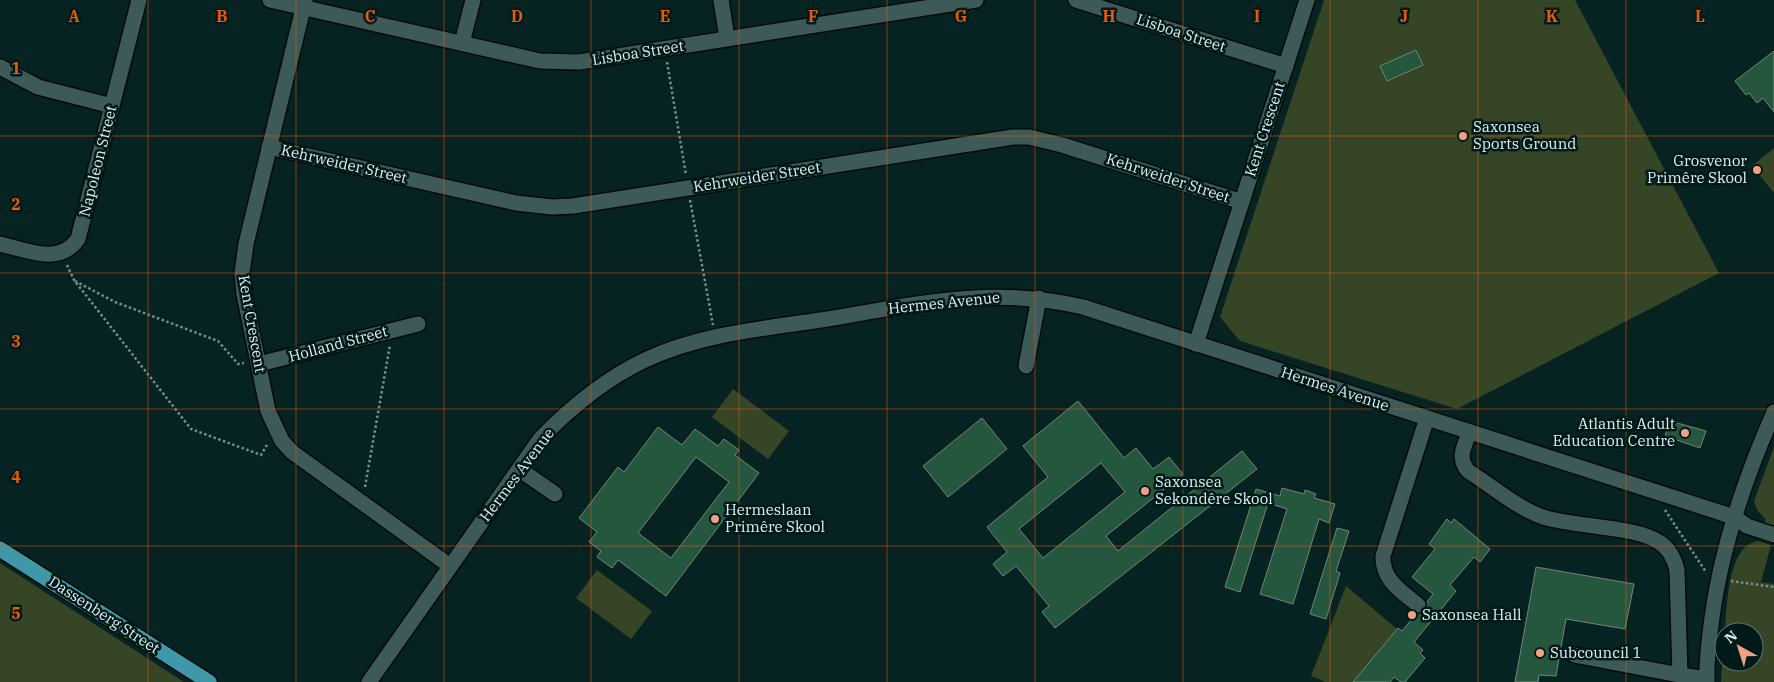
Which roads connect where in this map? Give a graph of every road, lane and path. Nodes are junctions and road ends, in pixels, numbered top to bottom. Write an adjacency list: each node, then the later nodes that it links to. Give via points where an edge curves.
1 (139, 0): 13 (street, Napoleon Street)
2 (270, 0): 8 (street, Lisboa Street)
3 (473, 0): 10 (street)
4 (721, 0): 9 (street)
5 (976, 0): 9 (street, Lisboa Street)
6 (1076, 0): 11 (street, Lisboa Street)
7 (1307, 0): 11 (street, Kent Crescent)
8 (304, 4): 10 (street, Lisboa Street); 14 (street, Kent Crescent)
9 (728, 38): 10 (street, Lisboa Street, via 559,63)
10 (462, 43)
11 (1286, 66): 15 (street, Kent Crescent)
12 (0, 67): 13 (street, via 38,87)
13 (112, 106): 17 (street, Napoleon Street, via 81,229 73,246)
14 (269, 147): 15 (street, Kehrweider Street, via 516,203 552,207 1029,137); 23 (street, Kent Crescent, via 242,273)
15 (1242, 202): 22 (street, Kent Crescent)
16 (0, 244): 17 (street, via 52,256)
17 (62, 254): 18 (path)
18 (74, 280): 23 (path, via 115,302 218,341 238,364); 27 (path, via 190,429 261,455)
19 (1040, 298): 22 (street, Hermes Avenue, via 1083,308); 24 (street); 29 (street, Hermes Avenue, via 962,298 715,336 686,344 626,370 589,394 546,434)
20 (418, 324): 21 (street, Holland Street)
21 (392, 329): 23 (street, Holland Street); 32 (path, via 366,485)
22 (1196, 344): 26 (street, Hermes Avenue)
23 (259, 364): 27 (street, Kent Crescent, via 268,411)
24 (1026, 366)
25 (1774, 412): 33 (street)
26 (1427, 418): 28 (street, Hermes Avenue); 40 (street, via 1383,556 1384,569 1391,582)
27 (275, 428): 32 (street, Kent Crescent, via 292,452)
28 (1470, 432): 31 (street, Hermes Avenue); 42 (street, via 1462,455 1464,466 1534,513 1554,520 1644,535 1658,541 1669,552 1677,570)
29 (519, 469): 30 (street); 36 (street, Hermes Avenue)
30 (555, 494)
31 (1669, 497): 33 (street, Hermes Avenue); 37 (path, via 1665,510 1706,573)
32 (358, 500): 36 (street, Kent Crescent)
33 (1734, 517): 34 (street, Hermes Avenue, via 1747,526); 43 (street, via 1716,589)
34 (1774, 534)
35 (0, 549): 44 (main road, Dassenberg Street)
36 (450, 566): 45 (street, Hermes Avenue)
37 (1711, 574)
38 (1726, 577): 39 (path, via 1731,581)
39 (1774, 587)
40 (1418, 605)
41 (1574, 655): 42 (street)
42 (1680, 675): 43 (street)
43 (1707, 680)
44 (209, 682)
45 (369, 682)

